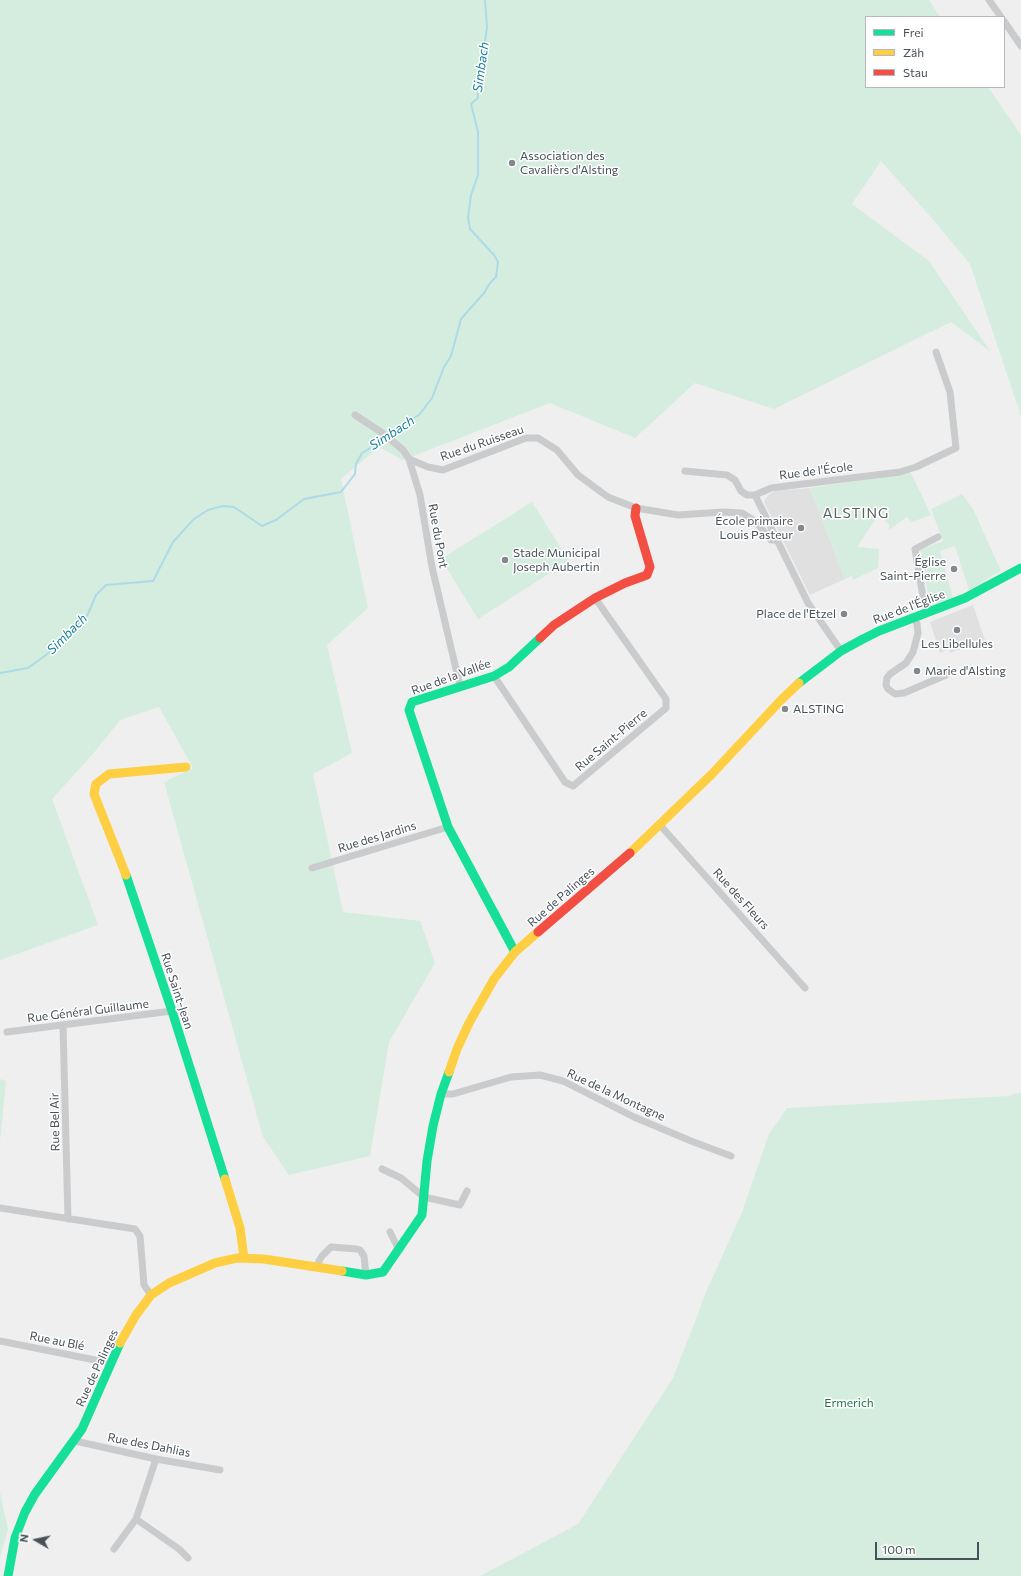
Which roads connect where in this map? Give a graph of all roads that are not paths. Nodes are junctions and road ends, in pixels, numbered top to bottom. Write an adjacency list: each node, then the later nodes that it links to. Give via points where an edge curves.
1 (989, 0): 2 (street)
2 (1000, 16)
3 (1005, 22): 4 (street)
4 (1021, 46)
5 (936, 352): 9 (street, Rue de l'École, via 950,392 956,448 910,470 771,488)
6 (355, 415): 7 (street, Rue du Pont, via 386,436)
7 (410, 459): 10 (street, Rue du Ruisseau, via 428,468 442,470 526,438 538,438 557,450 578,475 608,497); 21 (street, Rue du Pont, via 420,495 432,568)
8 (685, 472): 9 (street, via 727,475 735,480 741,491 747,495)
9 (755, 495): 12 (street)
10 (636, 508): 12 (street, Rue du Ruisseau, via 678,515 742,513 755,521 771,540); 14 (main road, Rue de la Vallée, via 635,516 650,567 647,575)
11 (938, 537): 15 (street, via 916,548)
12 (777, 540): 17 (street, via 808,603)
13 (1021, 568): 15 (main road, Rue de l'Église, via 965,598)
14 (595, 598): 20 (main road, Rue de la Vallée, via 554,625 509,667); 20 (street, Rue Saint-Pierre, via 666,699 666,708 573,786 565,782)
15 (927, 612): 16 (main road, Rue de l'Église)
16 (914, 617): 17 (main road, Rue de l'Église, via 878,631); 19 (street, via 918,633 913,652 906,663 887,678 888,689 895,694 904,693)
17 (841, 651): 18 (main road, Rue de l'Église)
18 (810, 674): 23 (main road, Rue de Palinges, via 782,699)
19 (946, 675)
20 (494, 676): 21 (main road, Rue de la Vallée)
21 (460, 686): 24 (main road, Rue de la Vallée, via 412,702 409,710)
22 (186, 767): 28 (main road, Rue Saint-Jean, via 109,774 96,784 94,794 120,857)
23 (660, 825): 26 (main road, Rue de Palinges); 27 (street, Rue des Fleurs)
24 (448, 827): 25 (street, Rue des Jardins); 26 (main road, Rue de la Vallée)
25 (312, 868)
26 (515, 952): 31 (main road, Rue de Palinges, via 497,975 469,1023)
27 (806, 988)
28 (172, 1011): 29 (street, Rue Général Guillaume); 40 (main road, Rue Saint-Jean, via 240,1228)
29 (63, 1025): 30 (street, Rue Général Guillaume); 37 (street, Rue Bel Air)
30 (8, 1032)
31 (441, 1094): 32 (street, Rue de la Montagne, via 453,1094 511,1077 540,1075 564,1081 634,1117); 35 (main road, Rue de Palinges, via 427,1161)
32 (731, 1156)
33 (382, 1169): 35 (street, via 401,1178)
34 (467, 1191): 35 (street, via 460,1205)
35 (424, 1197): 39 (main road, Rue de Palinges, via 420,1221)
36 (0, 1208): 37 (street)
37 (68, 1219): 43 (street, via 136,1229 140,1236 144,1285)
38 (390, 1232): 39 (street)
39 (399, 1250): 42 (main road, Rue de Palinges, via 383,1272)
40 (244, 1258): 41 (main road, Rue de Palinges); 43 (main road, Rue de Palinges, via 215,1263 169,1283)
41 (318, 1267): 42 (main road, Rue de Palinges); 42 (street, via 322,1256 332,1247 357,1249 364,1256)
42 (366, 1275)
43 (151, 1295): 45 (main road, Rue de Palinges, via 136,1315)
44 (0, 1341): 45 (street, Rue au Blé)
45 (110, 1363): 46 (main road, Rue de Palinges)
46 (75, 1441): 47 (street, Rue des Dahlias); 52 (main road, Rue de Palinges, via 35,1494 25,1512 10,1560)
47 (156, 1459): 48 (street, Rue des Dahlias); 49 (street)
48 (220, 1470)
49 (136, 1519): 50 (street); 51 (street)
50 (114, 1549)
51 (188, 1558)
52 (8, 1576)

